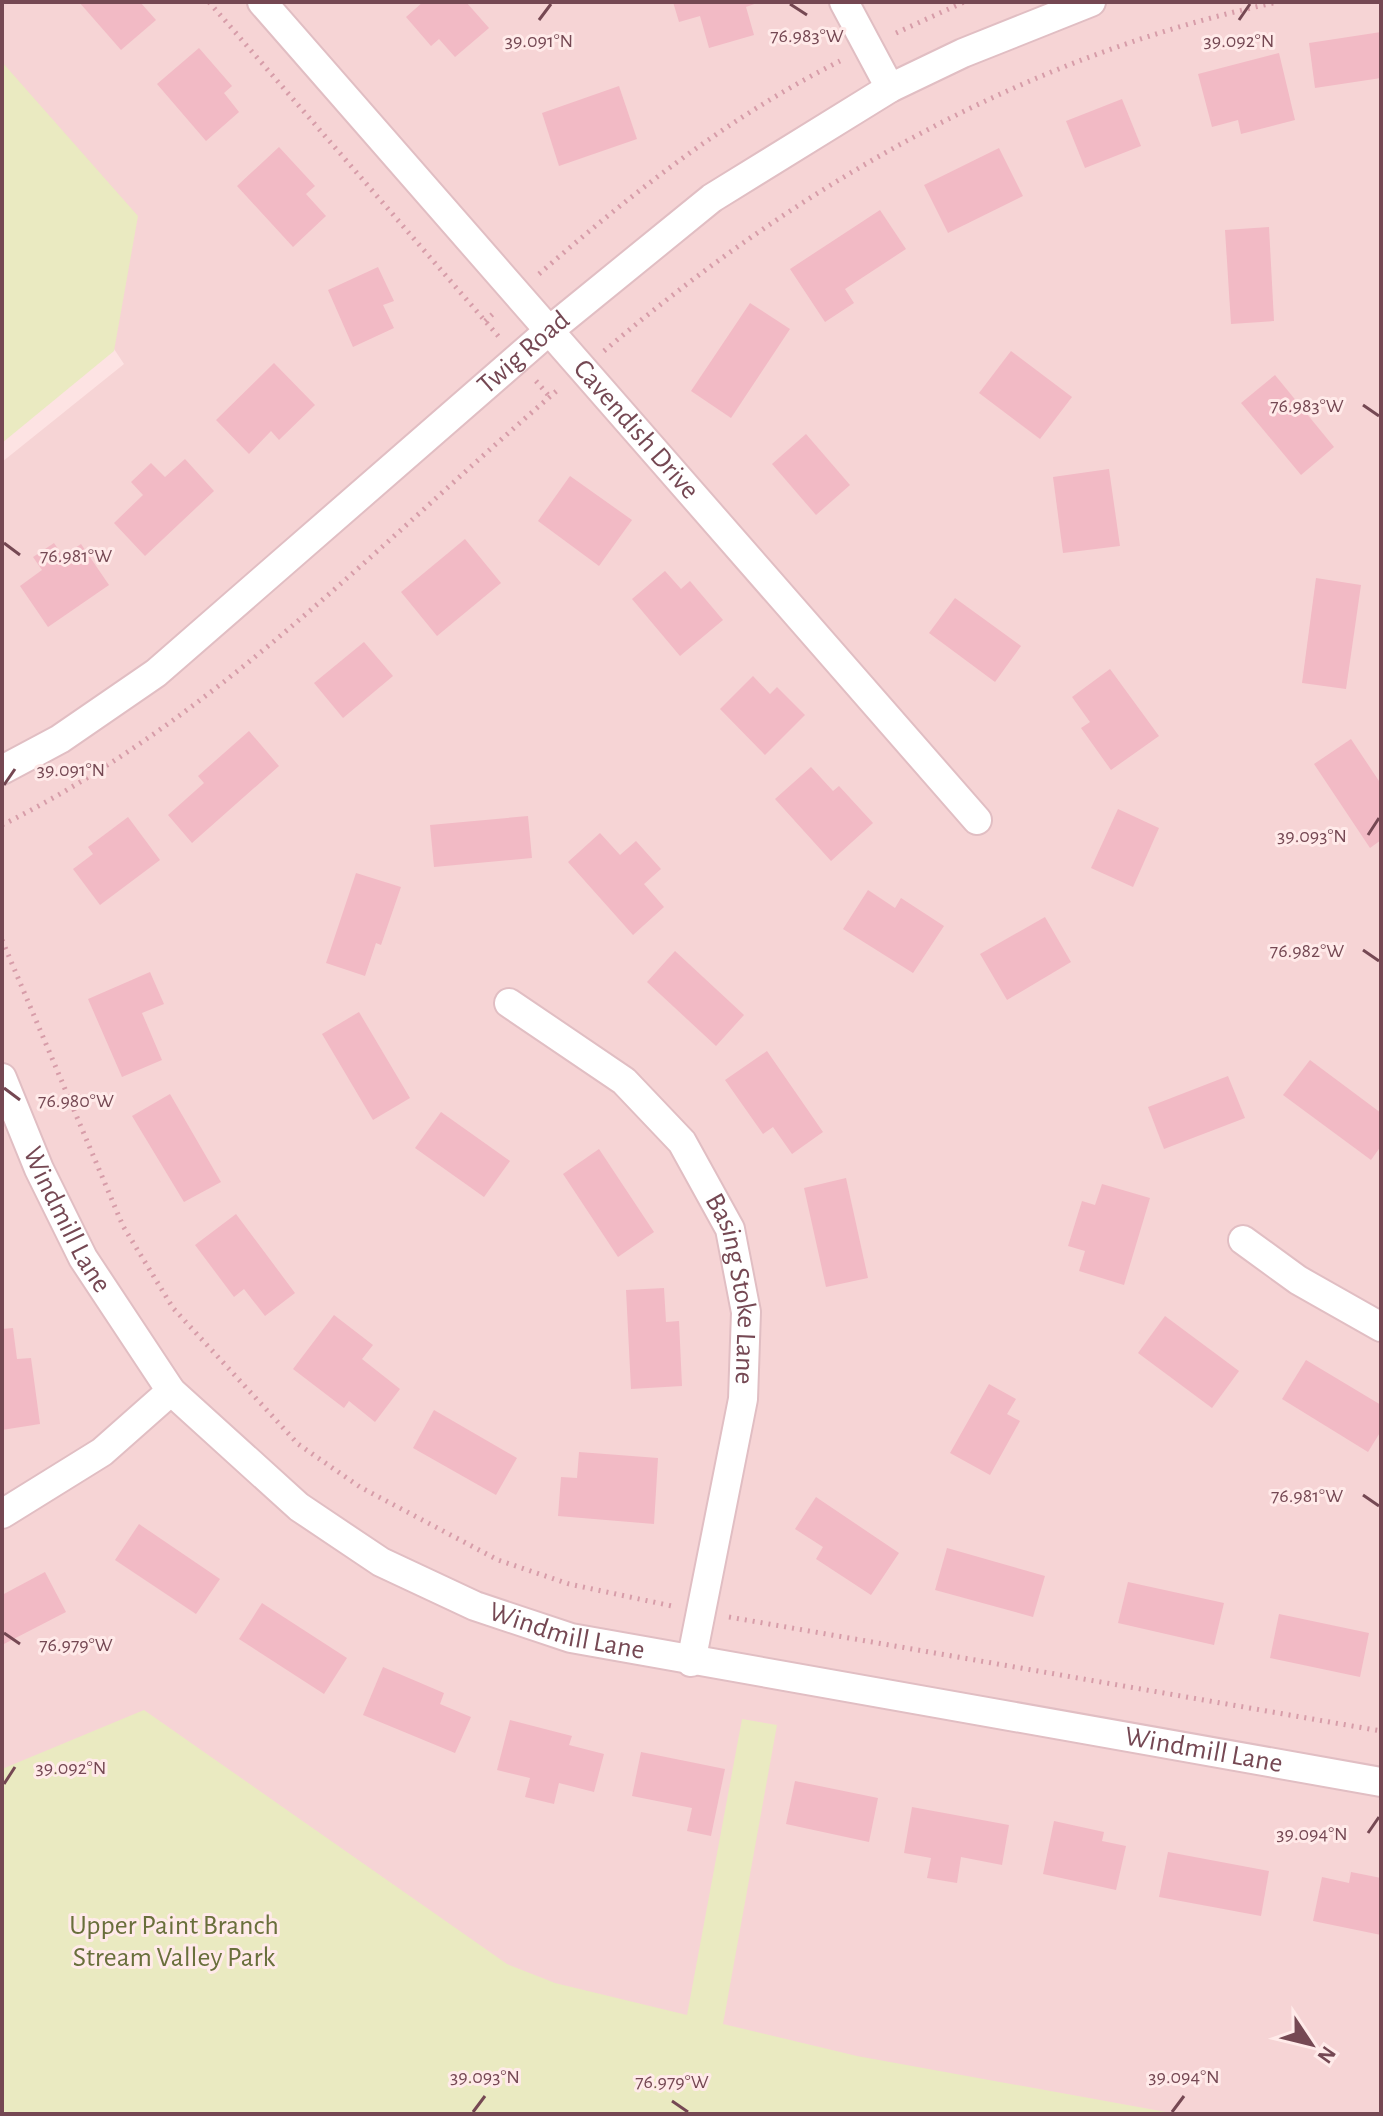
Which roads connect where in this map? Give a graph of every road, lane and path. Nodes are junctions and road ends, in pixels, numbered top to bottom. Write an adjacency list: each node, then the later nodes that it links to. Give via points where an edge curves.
1 (209, 2): 9 (path)
2 (262, 2): 8 (street, Cavendish Drive)
3 (844, 2): 6 (street)
4 (964, 2): 6 (path)
5 (1091, 2): 7 (street, Twig Road)
6 (868, 47): 7 (street); 8 (path, via 742,116 650,183)
7 (890, 88): 10 (street, Twig Road, via 712,198)
8 (518, 292): 9 (path); 10 (street, Cavendish Drive)
9 (485, 321): 11 (path)
10 (551, 329): 11 (street, Twig Road); 14 (street, Cavendish Drive)
11 (517, 359): 12 (path); 13 (street, Twig Road, via 156,673 60,739)
12 (550, 397)
13 (2, 770)
14 (977, 820)
15 (2, 940): 22 (path, via 123,1226 173,1308 298,1444 360,1487 498,1560 569,1584)
16 (509, 1003): 22 (street, Basing Stoke Lane, via 624,1081 682,1142 730,1229 746,1312 743,1399)
17 (2, 1078): 20 (street, Windmill Lane, via 83,1258)
18 (1243, 1240): 19 (street, via 1298,1280)
19 (1381, 1327)
20 (171, 1391): 21 (street, via 102,1452); 23 (street, Windmill Lane, via 299,1507 381,1562 475,1606 571,1638)
21 (2, 1514)
22 (702, 1611): 23 (street, Basing Stoke Lane); 24 (path)
23 (691, 1662): 25 (street, Windmill Lane)
24 (1381, 1731)
25 (1381, 1782)

